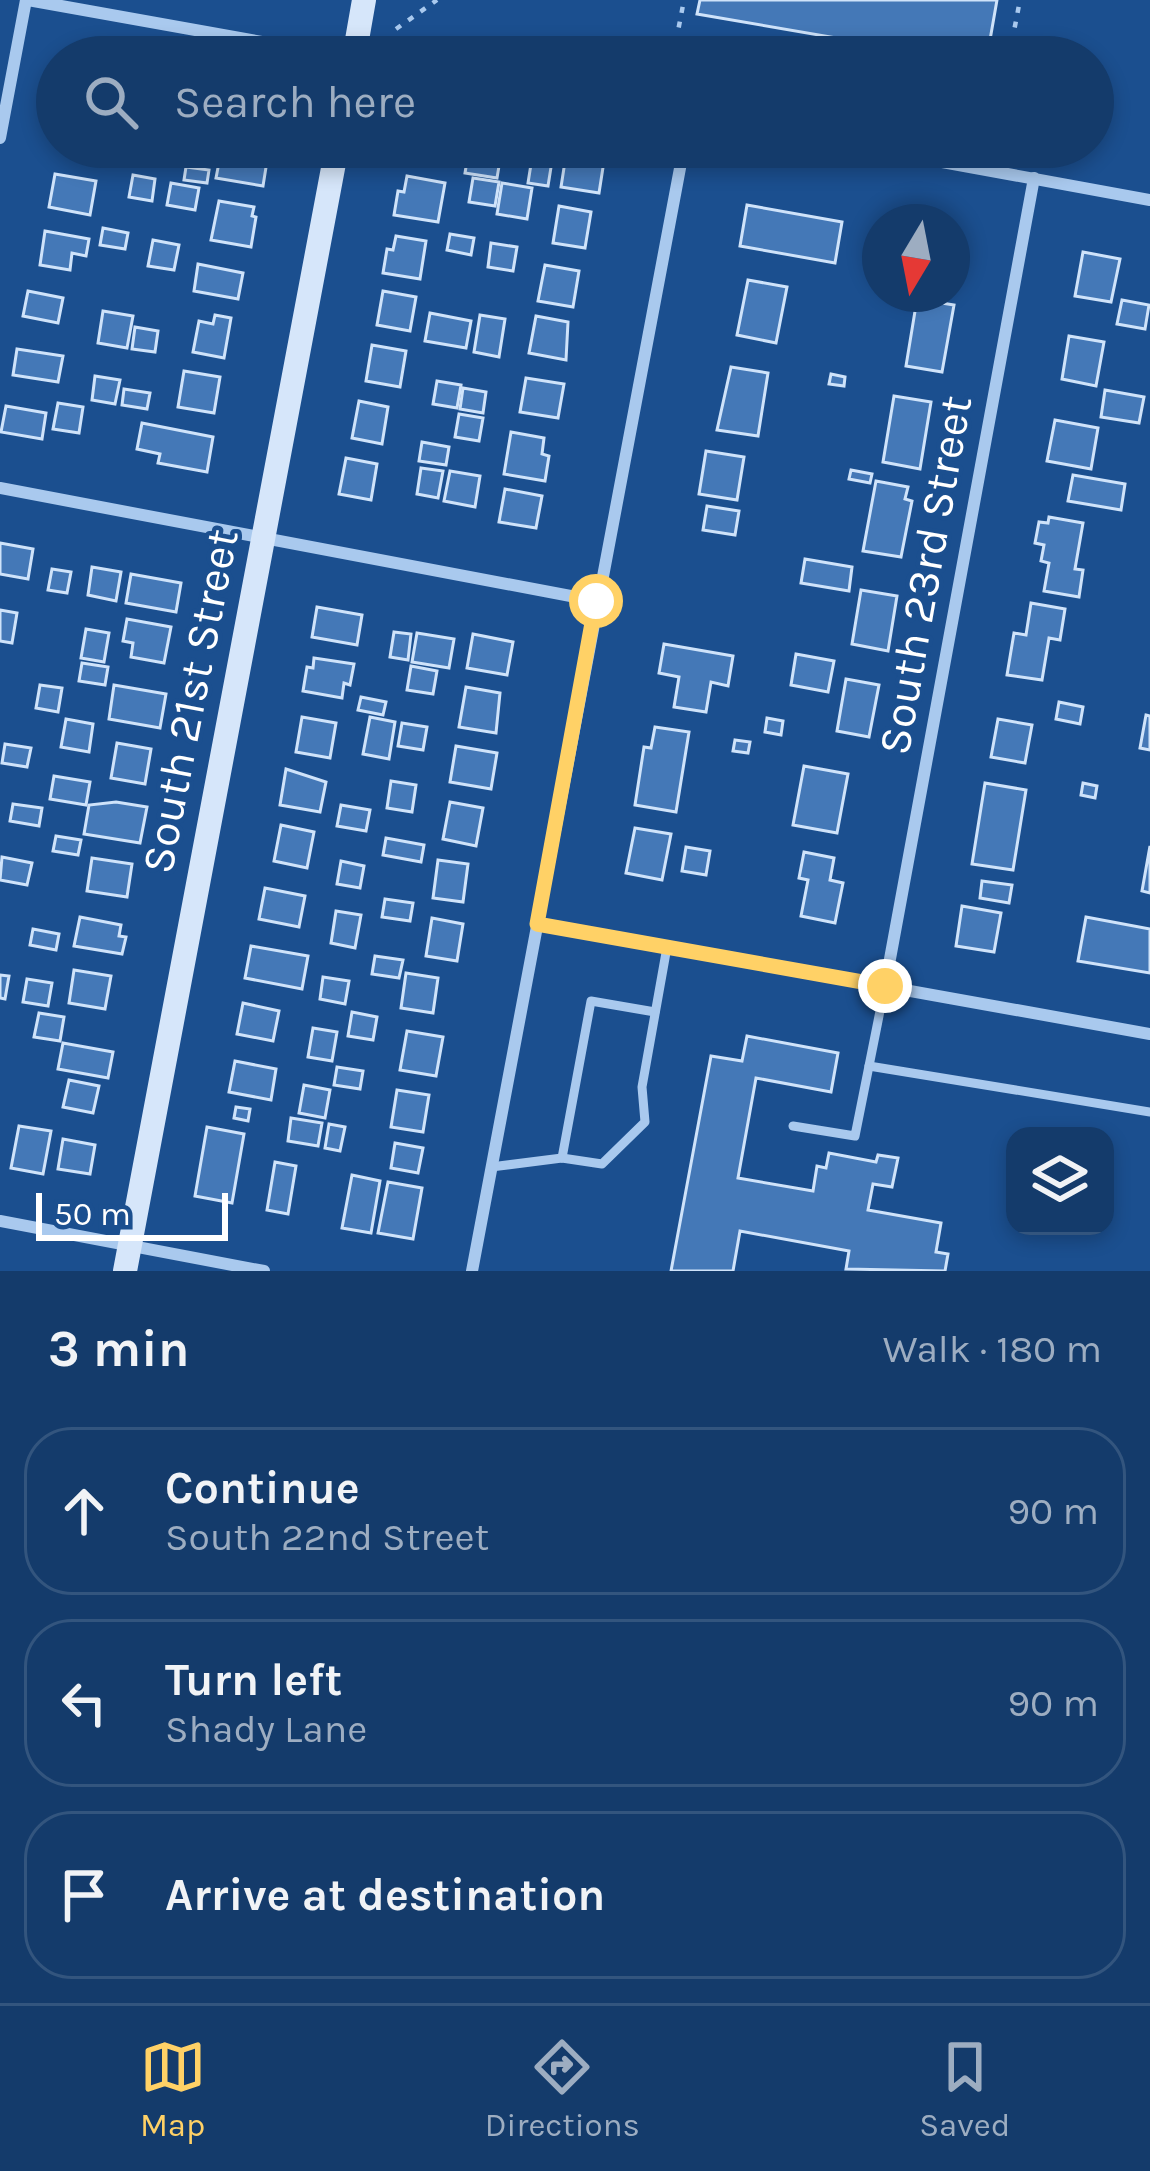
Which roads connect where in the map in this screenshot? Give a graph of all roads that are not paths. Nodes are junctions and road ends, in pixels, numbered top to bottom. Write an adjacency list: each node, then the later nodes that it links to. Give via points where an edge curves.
1 (27, 0): 3 (street); 5 (street)
2 (364, 0): 4 (street)
3 (231, 36)
4 (355, 36)
5 (0, 138)
6 (334, 168): 12 (street, South 21st Street)
7 (680, 168): 13 (street)
8 (978, 168): 9 (street)
9 (1034, 178): 10 (street); 16 (street, South 23rd Street)
10 (1150, 200)
11 (0, 488): 12 (street)
12 (264, 537): 13 (street); 25 (street, South 21st Street)
13 (596, 601): 14 (street)
14 (537, 924): 15 (street); 23 (street)
15 (667, 947): 16 (street); 17 (lane)
16 (885, 986): 18 (street); 19 (lane)
17 (655, 1012): 22 (lane, via 642,1087 645,1122 602,1164); 22 (lane, via 591,1001)
18 (1150, 1034)
19 (869, 1066): 20 (lane); 21 (lane, via 855,1136)
20 (1150, 1112)
21 (793, 1126)
22 (562, 1158): 23 (lane)
23 (491, 1167): 28 (street)
24 (0, 1221): 25 (street)
25 (130, 1245): 26 (street, South 21st Street); 27 (street)
26 (125, 1271)
27 (264, 1271)
28 (472, 1271)

